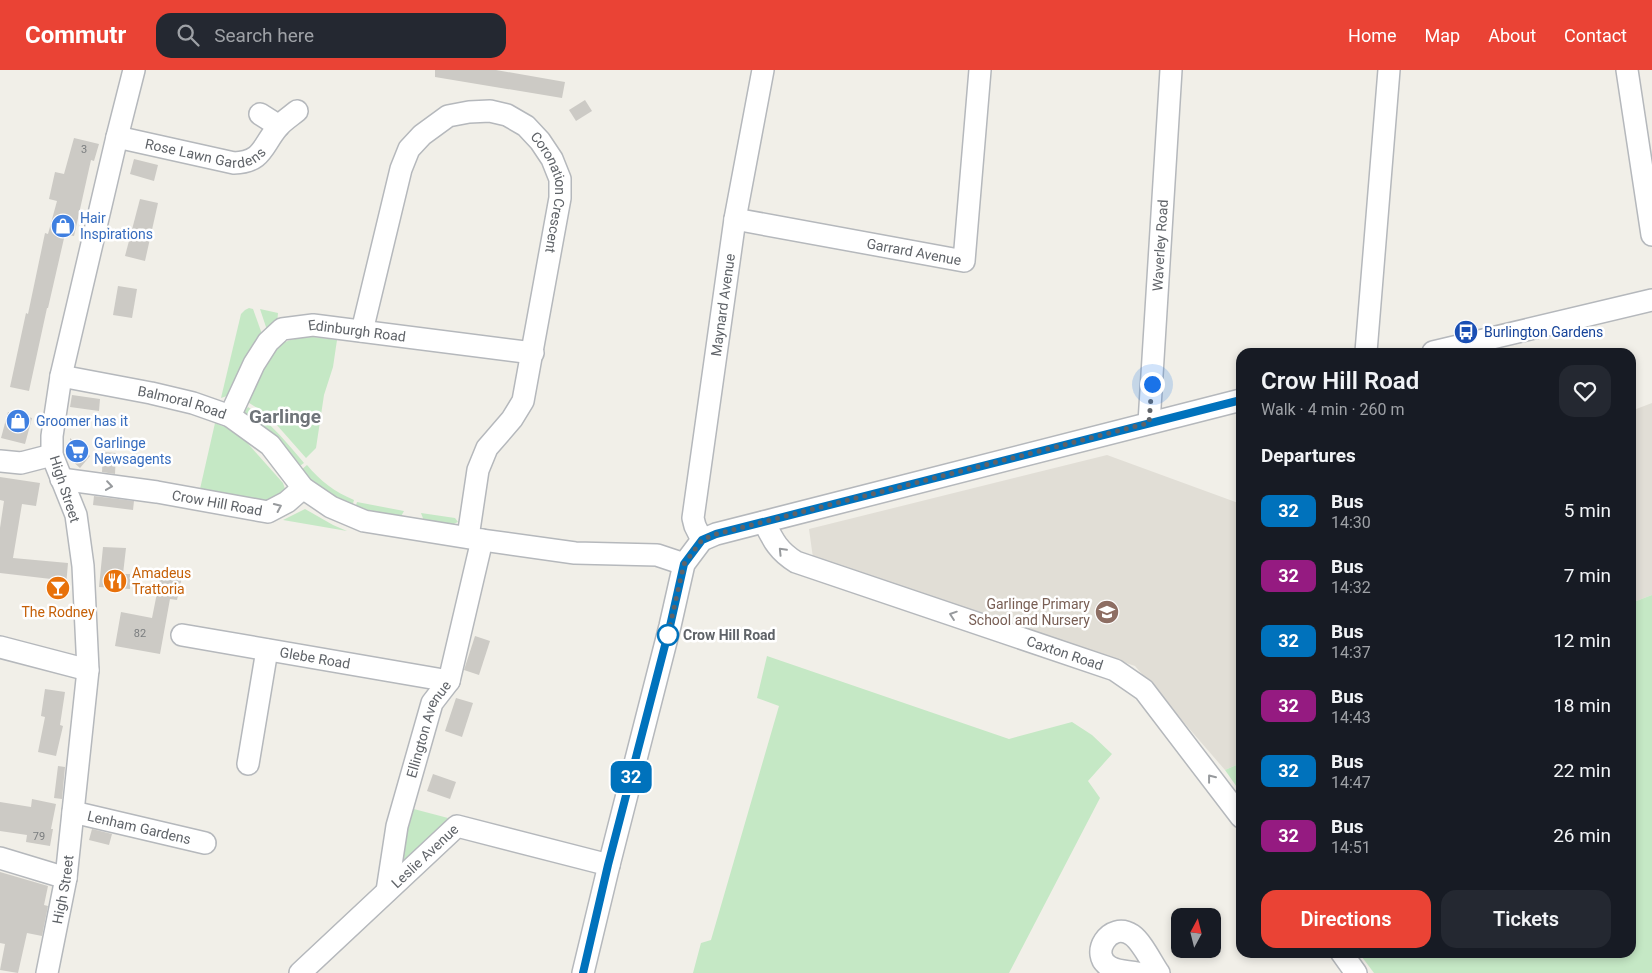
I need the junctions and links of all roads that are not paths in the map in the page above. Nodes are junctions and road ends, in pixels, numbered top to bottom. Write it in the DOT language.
graph roads {
  1 [pos="134,70"];
  2 [pos="763,70"];
  3 [pos="980,70"];
  4 [pos="1171,70"];
  5 [pos="1389,70"];
  6 [pos="1627,70"];
  7 [pos="297,111"];
  8 [pos="260,114"];
  9 [pos="279,126"];
  10 [pos="117,137"];
  11 [pos="735,219"];
  12 [pos="1652,236"];
  13 [pos="1652,300"];
  14 [pos="362,331"];
  15 [pos="1366,348"];
  16 [pos="1450,348"];
  17 [pos="533,352"];
  18 [pos="61,376"];
  19 [pos="1236,401"];
  20 [pos="230,416"];
  21 [pos="1149,423"];
  22 [pos="52,455"];
  23 [pos="0,461"];
  24 [pos="61,479"];
  25 [pos="303,488"];
  26 [pos="764,522"];
  27 [pos="475,539"];
  28 [pos="702,540"];
  29 [pos="684,564"];
  30 [pos="182,635"];
  31 [pos="0,647"];
  32 [pos="267,650"];
  33 [pos="88,670"];
  34 [pos="449,681"];
  35 [pos="248,764"];
  36 [pos="1236,810"];
  37 [pos="73,812"];
  38 [pos="205,843"];
  39 [pos="0,858"];
  40 [pos="608,865"];
  41 [pos="66,878"];
  42 [pos="387,892"];
  43 [pos="1345,958"];
  44 [pos="46,973"];
  45 [pos="300,973"];
  46 [pos="583,973"];
  47 [pos="1137,973"];
  48 [pos="1159,973"];
  49 [pos="1356,973"];
  1 -- 10 [label="street, High Street"];
  2 -- 11 [label="street, Maynard Avenue"];
  3 -- 11 [label="street, Garrard Avenue"];
  4 -- 21 [label="street, Waverley Road"];
  5 -- 15 [label="street"];
  6 -- 12 [label="street"];
  7 -- 9 [label="street, Rose Lawn Gardens"];
  8 -- 9 [label="street, Rose Lawn Gardens"];
  9 -- 10 [label="street, Rose Lawn Gardens"];
  10 -- 18 [label="street, High Street"];
  11 -- 28 [label="street, Maynard Avenue"];
  13 -- 16 [label="street"];
  14 -- 17 [label="street, Edinburgh Road"];
  14 -- 17 [label="street, Coronation Crescent"];
  14 -- 20 [label="street, Edinburgh Road"];
  17 -- 27 [label="street, Coronation Crescent"];
  18 -- 20 [label="street, Balmoral Road"];
  18 -- 22 [label="street, High Street"];
  19 -- 21 [label="street"];
  20 -- 25 [label="street, Balmoral Road"];
  21 -- 26 [label="street"];
  22 -- 23 [label="street"];
  22 -- 24 [label="street, High Street"];
  24 -- 25 [label="street, Crow Hill Road, one-way"];
  24 -- 33 [label="street, High Street"];
  25 -- 27 [label="street"];
  26 -- 28 [label="street"];
  36 -- 26 [label="street, Caxton Road, one-way"];
  27 -- 29 [label="street"];
  27 -- 34 [label="street, Ellington Avenue"];
  28 -- 29 [label="street"];
  29 -- 40 [label="street"];
  30 -- 32 [label="street, Glebe Road"];
  31 -- 33 [label="street"];
  32 -- 34 [label="street, Glebe Road"];
  32 -- 35 [label="street"];
  33 -- 37 [label="street, High Street"];
  34 -- 42 [label="street, Ellington Avenue"];
  37 -- 38 [label="street, Lenham Gardens"];
  37 -- 41 [label="street, High Street"];
  39 -- 41 [label="street"];
  40 -- 42 [label="street, Leslie Avenue"];
  40 -- 46 [label="street"];
  41 -- 44 [label="street, High Street"];
  42 -- 45 [label="street, Leslie Avenue"];
  43 -- 49 [label="street"];
  47 -- 48 [label="street"];
}
